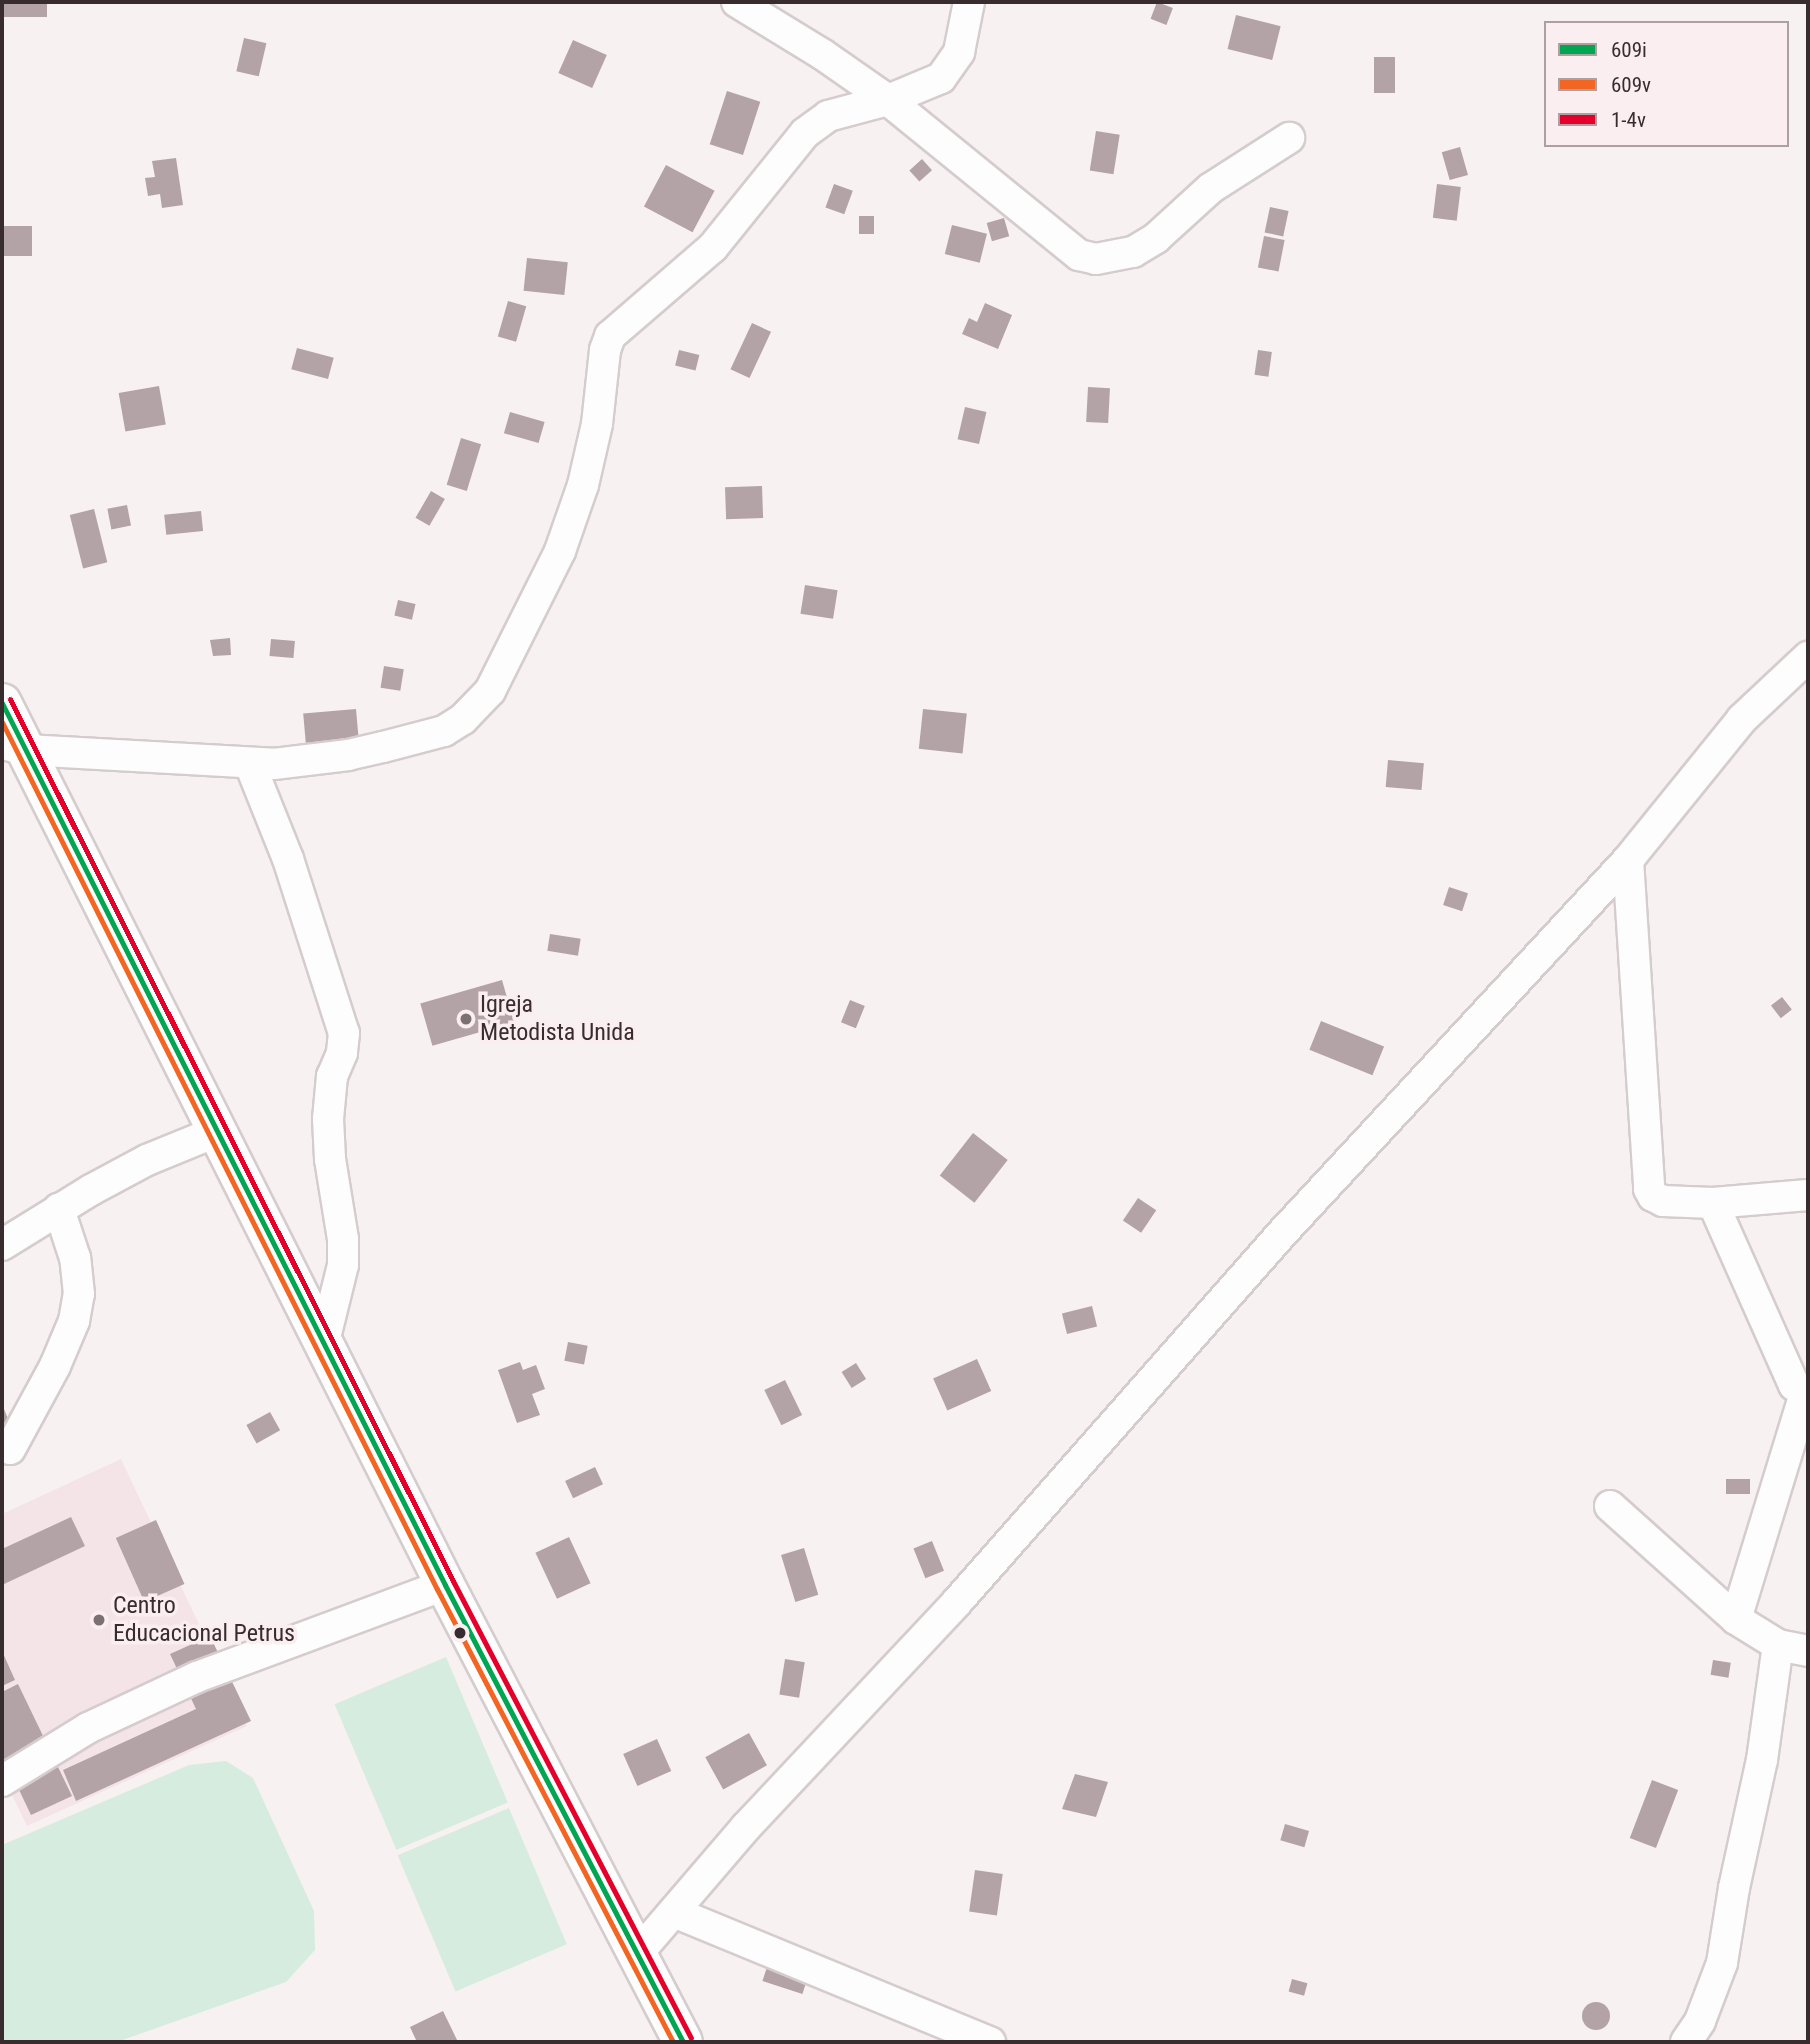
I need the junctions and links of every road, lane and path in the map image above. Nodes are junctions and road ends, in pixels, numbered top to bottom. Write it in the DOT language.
graph roads {
  1 [pos="737,2"];
  2 [pos="969,2"];
  3 [pos="887,100"];
  4 [pos="1289,138"];
  5 [pos="1808,657"];
  6 [pos="2,703"];
  7 [pos="14,747"];
  8 [pos="250,764"];
  9 [pos="1628,860"];
  10 [pos="218,1131"];
  11 [pos="1808,1195"];
  12 [pos="1713,1203"];
  13 [pos="59,1209"];
  14 [pos="2,1245"];
  15 [pos="324,1342"];
  16 [pos="1807,1394"];
  17 [pos="10,1449"];
  18 [pos="1610,1506"];
  19 [pos="445,1585"];
  20 [pos="1737,1619"];
  21 [pos="1778,1645"];
  22 [pos="1808,1651"];
  23 [pos="2,1781"];
  24 [pos="674,1912"];
  25 [pos="638,1953"];
  26 [pos="683,2042"];
  27 [pos="990,2042"];
  28 [pos="1686,2042"];
  1 -- 3 [label="street"];
  2 -- 3 [label="street"];
  3 -- 4 [label="street"];
  3 -- 8 [label="street"];
  5 -- 9 [label="street"];
  6 -- 7 [label="street"];
  7 -- 8 [label="street"];
  7 -- 10 [label="street"];
  8 -- 15 [label="street"];
  9 -- 12 [label="street"];
  9 -- 24 [label="street"];
  10 -- 13 [label="street"];
  10 -- 15 [label="street"];
  11 -- 12 [label="street"];
  12 -- 16 [label="street"];
  13 -- 14 [label="street"];
  13 -- 17 [label="street"];
  15 -- 19 [label="street"];
  16 -- 20 [label="street"];
  18 -- 20 [label="street"];
  19 -- 23 [label="street"];
  19 -- 25 [label="street"];
  20 -- 21 [label="street"];
  21 -- 22 [label="street"];
  21 -- 28 [label="street"];
  24 -- 25 [label="street"];
  24 -- 27 [label="street"];
  25 -- 26 [label="street"];
}
